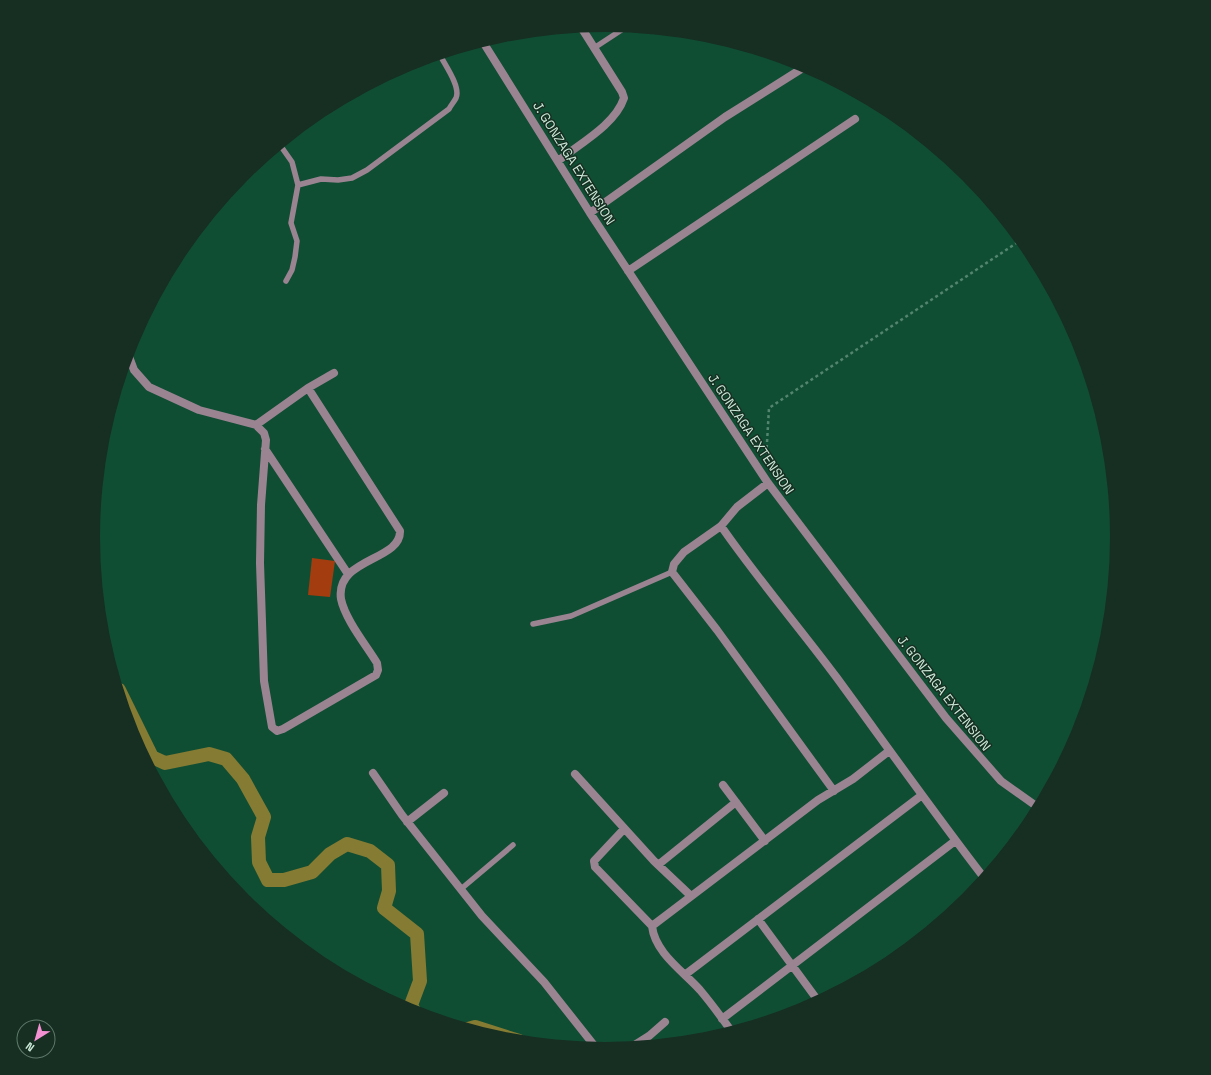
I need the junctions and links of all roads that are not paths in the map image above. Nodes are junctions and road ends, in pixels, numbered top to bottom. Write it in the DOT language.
graph roads {
  1 [pos="618,32"];
  2 [pos="584,33"];
  3 [pos="486,47"];
  4 [pos="594,48"];
  5 [pos="442,59"];
  6 [pos="799,70"];
  7 [pos="855,119"];
  8 [pos="282,149"];
  9 [pos="558,161"];
  10 [pos="298,186"];
  11 [pos="590,213"];
  12 [pos="628,270"];
  13 [pos="286,281"];
  14 [pos="131,363"];
  15 [pos="334,373"];
  16 [pos="308,388"];
  17 [pos="256,425"];
  18 [pos="265,448"];
  19 [pos="767,480"];
  20 [pos="721,526"];
  21 [pos="672,572"];
  22 [pos="348,574"];
  23 [pos="533,624"];
  24 [pos="889,751"];
  25 [pos="373,773"];
  26 [pos="575,774"];
  27 [pos="723,785"];
  28 [pos="834,791"];
  29 [pos="444,793"];
  30 [pos="922,795"];
  31 [pos="736,802"];
  32 [pos="1034,805"];
  33 [pos="407,822"];
  34 [pos="624,829"];
  35 [pos="765,841"];
  36 [pos="955,841"];
  37 [pos="513,845"];
  38 [pos="658,865"];
  39 [pos="982,875"];
  40 [pos="461,889"];
  41 [pos="690,896"];
  42 [pos="758,919"];
  43 [pos="652,926"];
  44 [pos="793,965"];
  45 [pos="686,974"];
  46 [pos="816,997"];
  47 [pos="722,1019"];
  48 [pos="665,1022"];
  49 [pos="729,1028"];
  50 [pos="640,1042"];
  51 [pos="592,1043"];
  1 -- 4 [label="lane"];
  2 -- 4 [label="street"];
  3 -- 9 [label="street, J. GONZAGA EXTENSION"];
  4 -- 9 [label="street"];
  5 -- 10 [label="lane"];
  6 -- 11 [label="street"];
  7 -- 12 [label="street"];
  8 -- 10 [label="lane"];
  9 -- 11 [label="street, J. GONZAGA EXTENSION"];
  10 -- 13 [label="lane"];
  11 -- 12 [label="street, J. GONZAGA EXTENSION"];
  12 -- 19 [label="street, J. GONZAGA EXTENSION"];
  14 -- 17 [label="street"];
  15 -- 16 [label="street"];
  16 -- 17 [label="street"];
  16 -- 22 [label="street"];
  17 -- 18 [label="street"];
  18 -- 22 [label="street"];
  18 -- 22 [label="street"];
  19 -- 20 [label="street"];
  19 -- 32 [label="street, J. GONZAGA EXTENSION"];
  20 -- 21 [label="street"];
  20 -- 24 [label="street"];
  21 -- 23 [label="lane"];
  21 -- 28 [label="street"];
  24 -- 28 [label="street"];
  24 -- 30 [label="street"];
  25 -- 33 [label="street"];
  26 -- 34 [label="street"];
  27 -- 31 [label="street"];
  28 -- 35 [label="street"];
  29 -- 33 [label="street"];
  30 -- 36 [label="street"];
  30 -- 42 [label="street"];
  31 -- 35 [label="street"];
  31 -- 38 [label="street"];
  33 -- 40 [label="street"];
  34 -- 38 [label="street"];
  34 -- 43 [label="street"];
  35 -- 41 [label="street"];
  36 -- 39 [label="street"];
  36 -- 44 [label="street"];
  37 -- 40 [label="lane"];
  38 -- 41 [label="street"];
  40 -- 51 [label="street"];
  41 -- 43 [label="street"];
  42 -- 44 [label="street"];
  42 -- 45 [label="street"];
  43 -- 45 [label="street"];
  44 -- 46 [label="street"];
  44 -- 47 [label="street"];
  45 -- 47 [label="street"];
  47 -- 49 [label="street"];
  48 -- 50 [label="street"];
}
